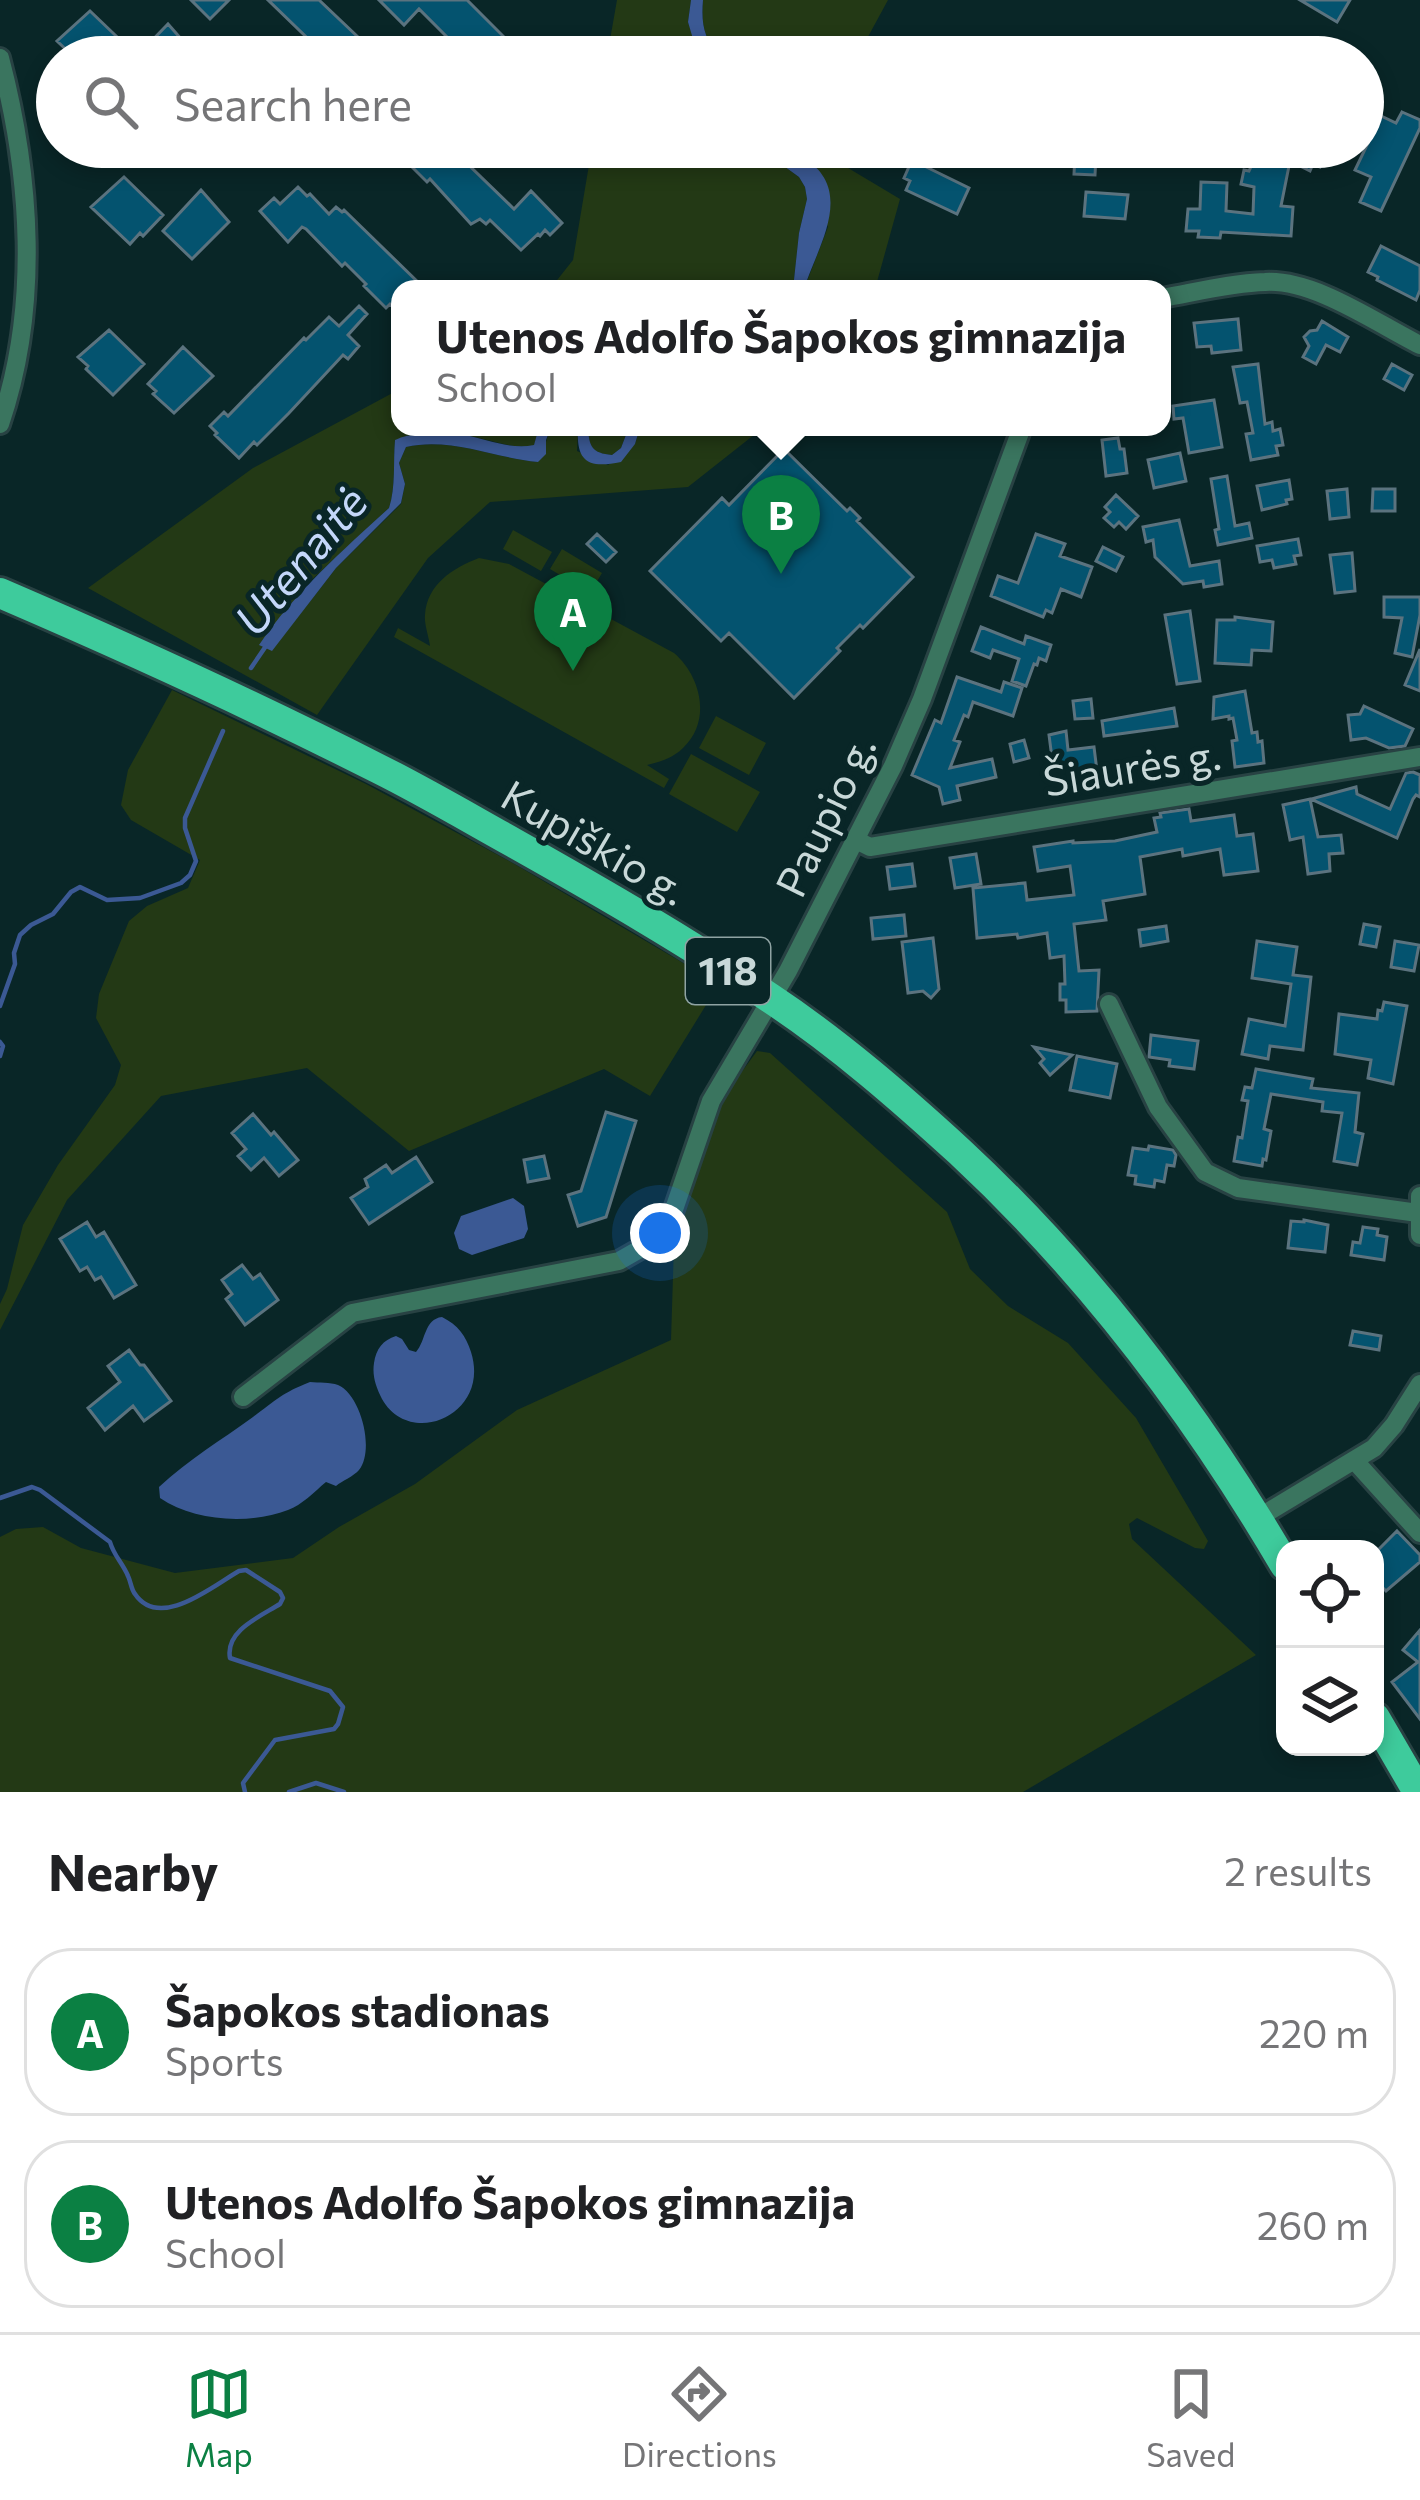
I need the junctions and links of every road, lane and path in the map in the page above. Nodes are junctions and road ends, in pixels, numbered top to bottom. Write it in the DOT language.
graph roads {
  1 [pos="0,58"];
  2 [pos="5,95"];
  3 [pos="1171,297"];
  4 [pos="1420,345"];
  5 [pos="0,424"];
  6 [pos="1019,436"];
  7 [pos="0,593"];
  8 [pos="1420,757"];
  9 [pos="856,840"];
  10 [pos="772,999"];
  11 [pos="1108,1004"];
  12 [pos="1419,1204"];
  13 [pos="1420,1235"];
  14 [pos="1420,1384"];
  15 [pos="243,1397"];
  16 [pos="1354,1460"];
  17 [pos="1258,1518"];
  18 [pos="1417,1530"];
  19 [pos="1276,1549"];
  20 [pos="1384,1733"];
  21 [pos="1418,1792"];
  1 -- 2 [label="street"];
  2 -- 5 [label="street"];
  3 -- 4 [label="street"];
  6 -- 9 [label="street, Paupio g."];
  7 -- 10 [label="main road, Kupiškio g. / 118"];
  8 -- 9 [label="street, Šiaurės g."];
  9 -- 10 [label="street, Paupio g."];
  10 -- 15 [label="street, Paupio g."];
  10 -- 17 [label="main road, Kupiškio g. / 118"];
  11 -- 12 [label="street"];
  12 -- 13 [label="street"];
  14 -- 16 [label="street"];
  16 -- 17 [label="street"];
  16 -- 18 [label="street"];
  17 -- 19 [label="main road, Kupiškio g. / 118"];
  20 -- 21 [label="main road"];
}
